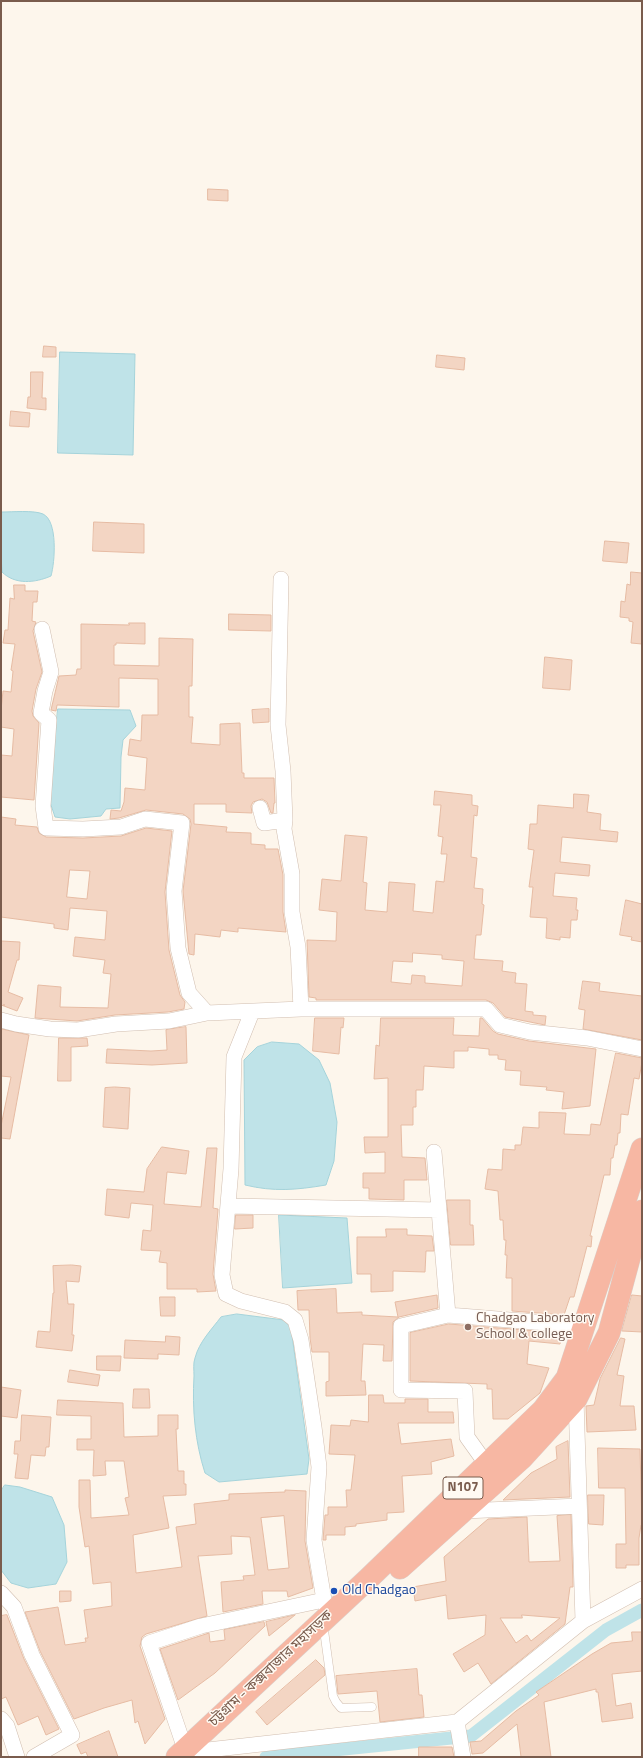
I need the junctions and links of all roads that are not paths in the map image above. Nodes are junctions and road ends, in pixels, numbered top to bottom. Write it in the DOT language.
graph roads {
  1 [pos="281,579"];
  2 [pos="42,629"];
  3 [pos="260,808"];
  4 [pos="285,820"];
  5 [pos="301,1009"];
  6 [pos="252,1012"];
  7 [pos="207,1013"];
  8 [pos="1,1020"];
  9 [pos="642,1049"];
  10 [pos="642,1149"];
  11 [pos="434,1152"];
  12 [pos="229,1206"];
  13 [pos="438,1210"];
  14 [pos="642,1211"];
  15 [pos="448,1315"];
  16 [pos="584,1326"];
  17 [pos="576,1399"];
  18 [pos="487,1465"];
  19 [pos="579,1506"];
  20 [pos="464,1510"];
  21 [pos="642,1589"];
  22 [pos="1,1593"];
  23 [pos="325,1618"];
  24 [pos="583,1621"];
  25 [pos="372,1708"];
  26 [pos="1,1719"];
  27 [pos="457,1722"];
  28 [pos="463,1752"];
  29 [pos="188,1754"];
  30 [pos="18,1757"];
  31 [pos="34,1757"];
  1 -- 4 [label="street"];
  2 -- 7 [label="street"];
  3 -- 4 [label="street"];
  4 -- 5 [label="street"];
  5 -- 6 [label="street"];
  5 -- 9 [label="street"];
  6 -- 7 [label="street"];
  6 -- 12 [label="street"];
  7 -- 8 [label="street"];
  10 -- 16 [label="highway, চট্টগ্রাম - কক্সবাজার মহাসড়ক / N107"];
  11 -- 13 [label="street"];
  12 -- 13 [label="street"];
  12 -- 23 [label="street"];
  13 -- 15 [label="street"];
  14 -- 17 [label="highway, N107"];
  15 -- 16 [label="street"];
  15 -- 18 [label="street"];
  16 -- 18 [label="highway, চট্টগ্রাম - কক্সবাজার মহাসড়ক / N107"];
  17 -- 19 [label="street"];
  17 -- 20 [label="highway, N107"];
  18 -- 23 [label="highway, চট্টগ্রাম - কক্সবাজার মহাসড়ক / N107"];
  19 -- 20 [label="street"];
  19 -- 24 [label="street"];
  20 -- 23 [label="highway, N107"];
  21 -- 24 [label="street"];
  22 -- 31 [label="street"];
  23 -- 25 [label="lane"];
  23 -- 29 [label="highway, N107"];
  23 -- 29 [label="street"];
  24 -- 27 [label="street"];
  26 -- 30 [label="street"];
  27 -- 28 [label="street"];
  27 -- 29 [label="street"];
}
